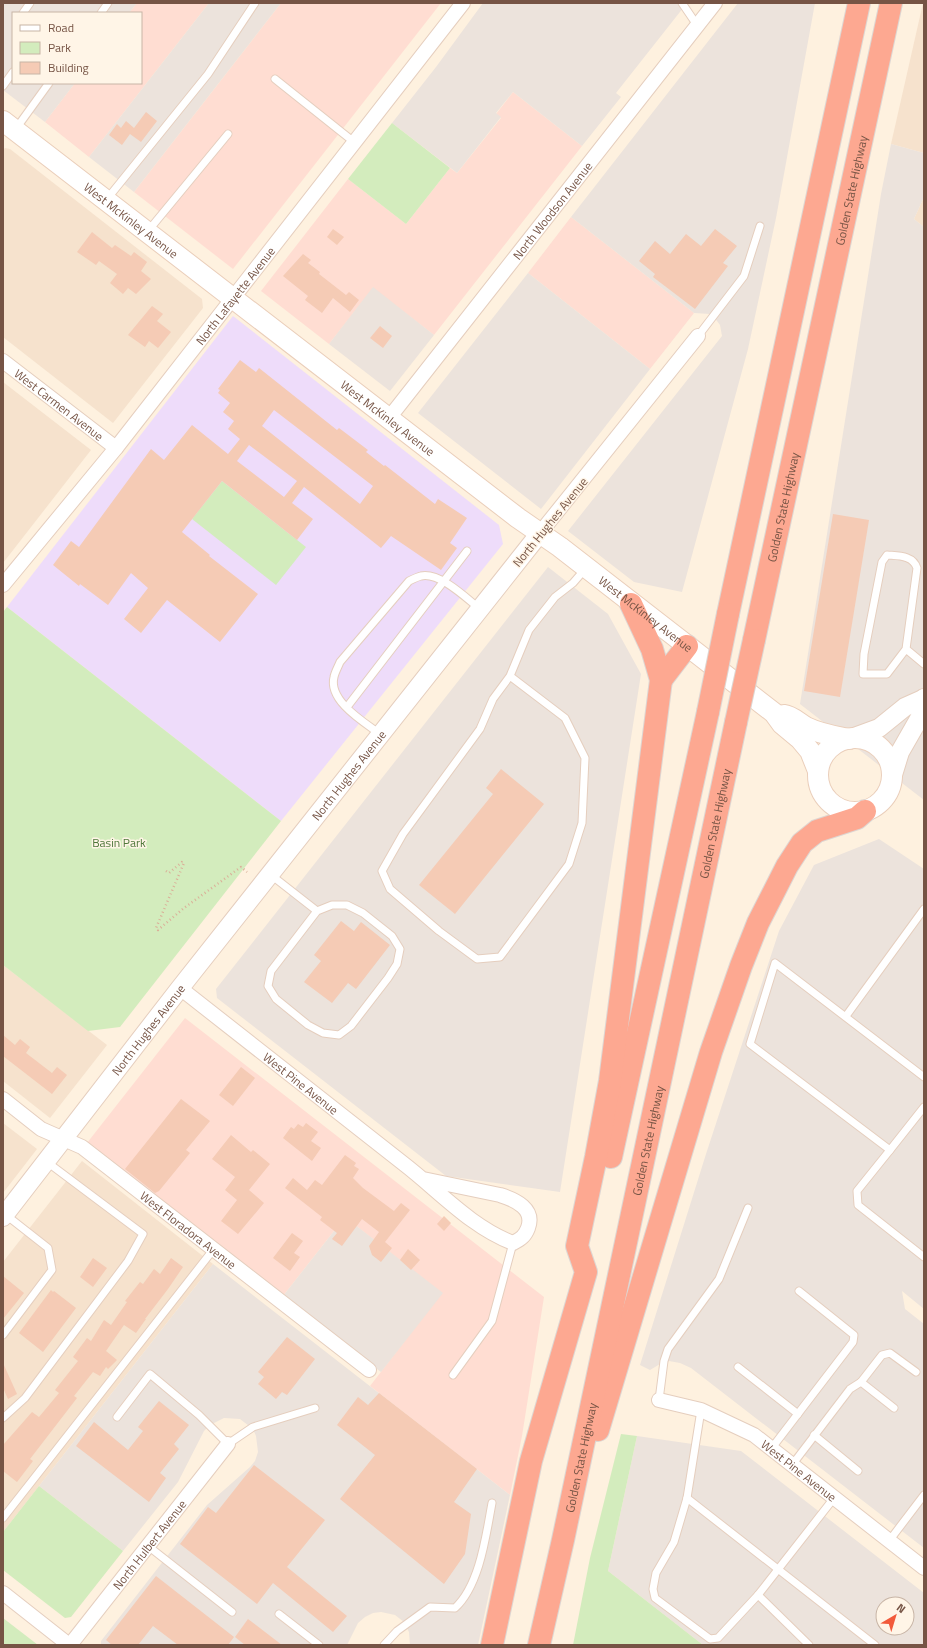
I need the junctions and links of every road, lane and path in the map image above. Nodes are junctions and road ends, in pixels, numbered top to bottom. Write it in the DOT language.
graph roads {
  1 [pos="30,3"];
  2 [pos="108,3"];
  3 [pos="255,3"];
  4 [pos="463,3"];
  5 [pos="682,3"];
  6 [pos="715,3"];
  7 [pos="849,3"];
  8 [pos="859,3"];
  9 [pos="891,3"];
  10 [pos="24,12"];
  11 [pos="102,12"];
  12 [pos="698,25"];
  13 [pos="12,73"];
  14 [pos="275,79"];
  15 [pos="48,84"];
  16 [pos="3,86"];
  17 [pos="833,122"];
  18 [pos="9,125"];
  19 [pos="228,134"];
  20 [pos="354,142"];
  21 [pos="106,200"];
  22 [pos="760,226"];
  23 [pos="147,232"];
  24 [pos="232,299"];
  25 [pos="698,336"];
  26 [pos="3,361"];
  27 [pos="388,418"];
  28 [pos="116,448"];
  29 [pos="540,533"];
  30 [pos="467,551"];
  31 [pos="586,568"];
  32 [pos="445,582"];
  33 [pos="3,585"];
  34 [pos="631,604"];
  35 [pos="480,610"];
  36 [pos="687,646"];
  37 [pos="906,649"];
  38 [pos="924,664"];
  39 [pos="510,676"];
  40 [pos="661,680"];
  41 [pos="924,698"];
  42 [pos="346,708"];
  43 [pos="774,713"];
  44 [pos="381,735"];
  45 [pos="849,739"];
  46 [pos="818,771"];
  47 [pos="892,778"];
  48 [pos="865,811"];
  49 [pos="166,871"];
  50 [pos="247,872"];
  51 [pos="270,875"];
  52 [pos="924,910"];
  53 [pos="317,911"];
  54 [pos="180,988"];
  55 [pos="846,1016"];
  56 [pos="924,1077"];
  57 [pos="3,1099"];
  58 [pos="924,1107"];
  59 [pos="64,1139"];
  60 [pos="890,1150"];
  61 [pos="47,1162"];
  62 [pos="423,1179"];
  63 [pos="748,1208"];
  64 [pos="4,1216"];
  65 [pos="513,1243"];
  66 [pos="213,1250"];
  67 [pos="924,1257"];
  68 [pos="586,1272"];
  69 [pos="799,1291"];
  70 [pos="3,1335"];
  71 [pos="738,1367"];
  72 [pos="369,1370"];
  73 [pos="916,1372"];
  74 [pos="453,1375"];
  75 [pos="861,1382"];
  76 [pos="659,1400"];
  77 [pos="315,1408"];
  78 [pos="894,1408"];
  79 [pos="701,1410"];
  80 [pos="798,1414"];
  81 [pos="118,1417"];
  82 [pos="3,1418"];
  83 [pos="814,1436"];
  84 [pos="228,1444"];
  85 [pos="771,1449"];
  86 [pos="792,1465"];
  87 [pos="858,1471"];
  88 [pos="924,1495"];
  89 [pos="687,1498"];
  90 [pos="834,1498"];
  91 [pos="492,1503"];
  92 [pos="3,1518"];
  93 [pos="563,1540"];
  94 [pos="889,1541"];
  95 [pos="148,1546"];
  96 [pos="922,1563"];
  97 [pos="778,1570"];
  98 [pos="3,1594"];
  99 [pos="758,1595"];
  100 [pos="232,1612"];
  101 [pos="279,1614"];
  102 [pos="70,1645"];
  103 [pos="319,1645"];
  104 [pos="384,1645"];
  105 [pos="492,1645"];
  106 [pos="507,1645"];
  107 [pos="539,1645"];
  108 [pos="809,1645"];
  109 [pos="875,1645"];
  1 -- 10 [label="lane"];
  2 -- 11 [label="lane"];
  3 -- 21 [label="lane"];
  4 -- 20 [label="street, North Lafayette Avenue"];
  5 -- 12 [label="lane"];
  6 -- 12 [label="street, North Woodson Avenue"];
  7 -- 17 [label="highway"];
  8 -- 17 [label="highway"];
  9 -- 93 [label="highway, Golden State Highway, bridge"];
  12 -- 27 [label="street, North Woodson Avenue"];
  13 -- 16 [label="lane"];
  14 -- 20 [label="lane"];
  15 -- 18 [label="lane"];
  17 -- 68 [label="highway, bridge"];
  18 -- 21 [label="main road, West McKinley Avenue"];
  19 -- 23 [label="lane"];
  20 -- 24 [label="street, North Lafayette Avenue"];
  21 -- 23 [label="main road, West McKinley Avenue"];
  22 -- 25 [label="lane"];
  23 -- 24 [label="main road, West McKinley Avenue"];
  24 -- 27 [label="main road, West McKinley Avenue"];
  24 -- 28 [label="street, North Lafayette Avenue"];
  25 -- 29 [label="street, North Hughes Avenue"];
  26 -- 28 [label="street, West Carmen Avenue"];
  27 -- 29 [label="main road, West McKinley Avenue"];
  28 -- 33 [label="street, North Lafayette Avenue"];
  29 -- 31 [label="main road, West McKinley Avenue"];
  29 -- 35 [label="street, North Hughes Avenue"];
  30 -- 32 [label="lane"];
  31 -- 34 [label="main road, West McKinley Avenue"];
  31 -- 39 [label="lane"];
  32 -- 35 [label="lane"];
  32 -- 42 [label="lane"];
  32 -- 42 [label="lane"];
  34 -- 36 [label="main road, West McKinley Avenue"];
  34 -- 40 [label="highway"];
  35 -- 44 [label="street, North Hughes Avenue"];
  36 -- 40 [label="highway"];
  36 -- 43 [label="main road, West McKinley Avenue"];
  37 -- 37 [label="lane"];
  37 -- 38 [label="lane"];
  39 -- 39 [label="lane"];
  40 -- 68 [label="highway"];
  41 -- 45 [label="street"];
  41 -- 47 [label="street"];
  42 -- 44 [label="lane"];
  43 -- 45 [label="main road, West McKinley Avenue"];
  43 -- 46 [label="main road, West McKinley Avenue"];
  44 -- 51 [label="street, North Hughes Avenue"];
  45 -- 46 [label="main road"];
  45 -- 47 [label="main road, West McKinley Avenue"];
  46 -- 48 [label="main road, West McKinley Avenue"];
  47 -- 48 [label="main road"];
  48 -- 93 [label="highway"];
  49 -- 50 [label="path"];
  51 -- 53 [label="lane"];
  51 -- 54 [label="street, North Hughes Avenue"];
  52 -- 55 [label="lane"];
  53 -- 53 [label="lane"];
  54 -- 59 [label="street, North Hughes Avenue"];
  54 -- 62 [label="street, West Pine Avenue"];
  55 -- 56 [label="lane"];
  55 -- 60 [label="lane"];
  57 -- 59 [label="street, West Floradora Avenue"];
  58 -- 60 [label="lane"];
  59 -- 61 [label="street, North Hughes Avenue"];
  59 -- 66 [label="street, West Floradora Avenue"];
  60 -- 67 [label="lane"];
  61 -- 64 [label="street, North Hughes Avenue"];
  61 -- 82 [label="lane"];
  62 -- 65 [label="street, West Pine Avenue"];
  62 -- 65 [label="street, West Pine Avenue"];
  63 -- 76 [label="lane"];
  64 -- 70 [label="lane"];
  65 -- 74 [label="lane"];
  66 -- 72 [label="street, West Floradora Avenue"];
  66 -- 92 [label="lane"];
  68 -- 105 [label="highway"];
  68 -- 106 [label="highway"];
  69 -- 80 [label="lane"];
  71 -- 80 [label="lane"];
  73 -- 75 [label="lane"];
  75 -- 78 [label="lane"];
  75 -- 83 [label="lane"];
  76 -- 79 [label="street, West Pine Avenue"];
  77 -- 84 [label="lane"];
  79 -- 85 [label="street, West Pine Avenue"];
  79 -- 89 [label="lane"];
  80 -- 85 [label="lane"];
  81 -- 84 [label="lane"];
  83 -- 86 [label="lane"];
  83 -- 87 [label="lane"];
  84 -- 95 [label="street, North Hulbert Avenue"];
  85 -- 86 [label="street, West Pine Avenue"];
  86 -- 90 [label="street, West Pine Avenue"];
  88 -- 94 [label="lane"];
  89 -- 97 [label="lane"];
  89 -- 99 [label="lane"];
  90 -- 94 [label="street, West Pine Avenue"];
  90 -- 97 [label="lane"];
  91 -- 104 [label="lane"];
  93 -- 107 [label="highway, Golden State Highway"];
  94 -- 96 [label="street, West Pine Avenue"];
  95 -- 100 [label="lane"];
  95 -- 102 [label="street, North Hulbert Avenue"];
  97 -- 99 [label="lane"];
  97 -- 109 [label="lane"];
  98 -- 102 [label="street"];
  99 -- 108 [label="lane"];
  101 -- 103 [label="lane"];
}
